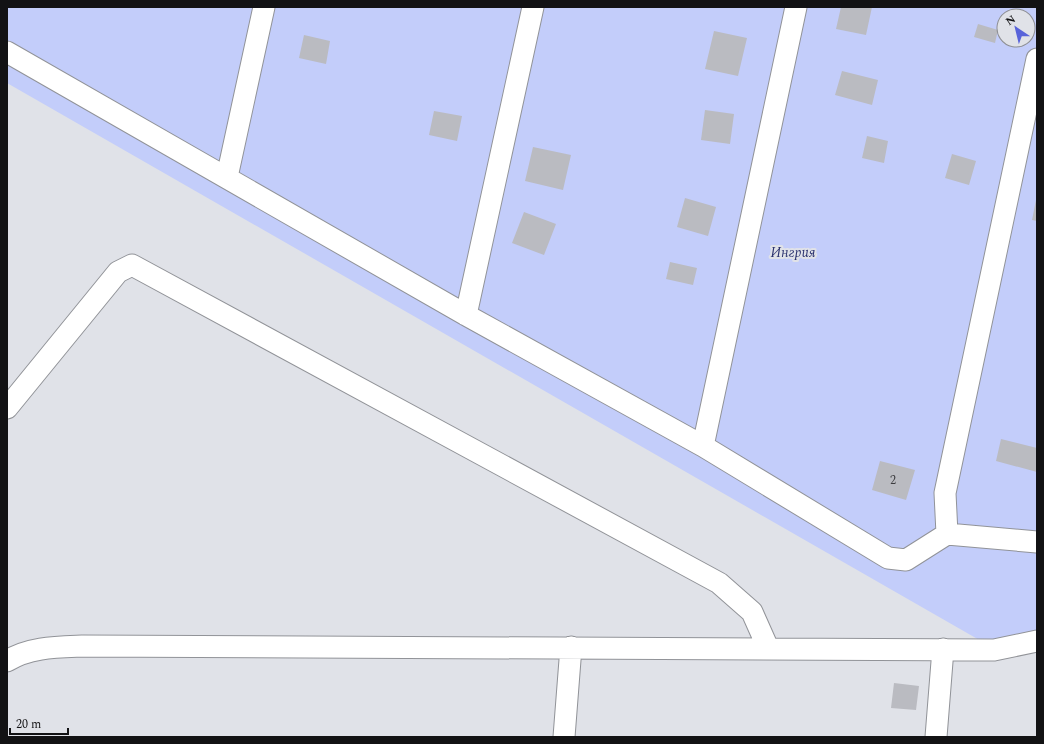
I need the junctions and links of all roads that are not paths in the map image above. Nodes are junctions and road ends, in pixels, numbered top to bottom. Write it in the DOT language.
graph roads {
  1 [pos="264,7"];
  2 [pos="533,7"];
  3 [pos="796,7"];
  4 [pos="7,52"];
  5 [pos="1037,59"];
  6 [pos="227,178"];
  7 [pos="466,315"];
  8 [pos="7,408"];
  9 [pos="703,446"];
  10 [pos="946,534"];
  11 [pos="1037,542"];
  12 [pos="1037,641"];
  13 [pos="571,647"];
  14 [pos="768,648"];
  15 [pos="943,649"];
  16 [pos="7,661"];
  17 [pos="564,737"];
  18 [pos="936,737"];
  1 -- 6 [label="street"];
  2 -- 7 [label="street"];
  3 -- 9 [label="street"];
  4 -- 6 [label="street"];
  5 -- 10 [label="street"];
  6 -- 7 [label="street"];
  7 -- 9 [label="street"];
  8 -- 14 [label="street"];
  9 -- 10 [label="street"];
  10 -- 11 [label="street"];
  12 -- 15 [label="street"];
  13 -- 14 [label="street"];
  13 -- 16 [label="street"];
  13 -- 17 [label="street"];
  14 -- 15 [label="street"];
  15 -- 18 [label="street"];
}
